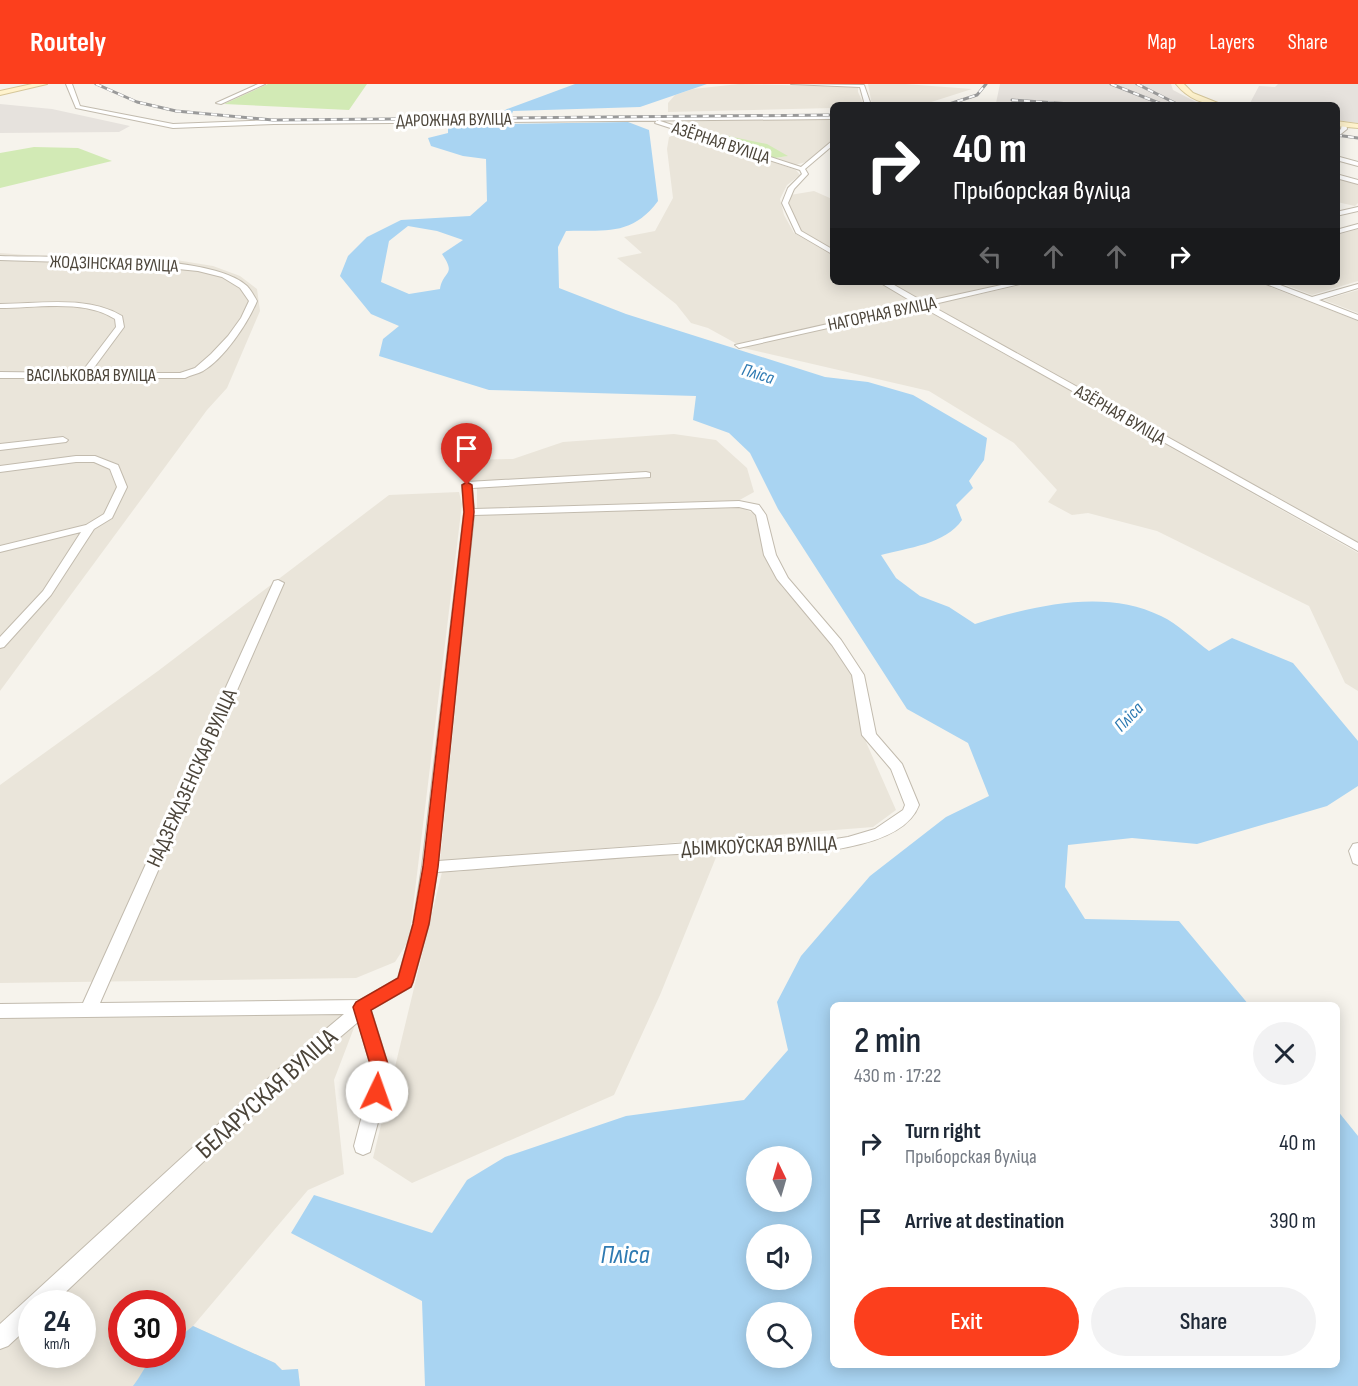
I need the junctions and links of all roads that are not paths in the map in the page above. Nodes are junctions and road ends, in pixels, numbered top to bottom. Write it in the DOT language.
graph roads {
  1 [pos="43,84"];
  2 [pos="69,84"];
  3 [pos="262,84"];
  4 [pos="794,84"];
  5 [pos="1180,84"];
  6 [pos="0,93"];
  7 [pos="866,102"];
  8 [pos="1210,102"];
  9 [pos="219,103"];
  10 [pos="830,110"];
  11 [pos="703,111"];
  12 [pos="830,117"];
  13 [pos="640,119"];
  14 [pos="1340,123"];
  15 [pos="1358,126"];
  16 [pos="830,145"];
  17 [pos="1340,159"];
  18 [pos="1358,164"];
  19 [pos="802,169"];
  20 [pos="1340,177"];
  21 [pos="1358,183"];
  22 [pos="1340,205"];
  23 [pos="1356,210"];
  24 [pos="1340,213"];
  25 [pos="1358,226"];
  26 [pos="1340,231"];
  27 [pos="830,251"];
  28 [pos="0,258"];
  29 [pos="889,285"];
  30 [pos="1012,285"];
  31 [pos="1273,285"];
  32 [pos="1358,286"];
  33 [pos="1312,300"];
  34 [pos="923,305"];
  35 [pos="0,306"];
  36 [pos="1358,318"];
  37 [pos="739,345"];
  38 [pos="0,375"];
  39 [pos="84,375"];
  40 [pos="182,375"];
  41 [pos="63,440"];
  42 [pos="0,447"];
  43 [pos="0,469"];
  44 [pos="646,475"];
  45 [pos="469,512"];
  46 [pos="90,527"];
  47 [pos="1358,548"];
  48 [pos="0,549"];
  49 [pos="278,583"];
  50 [pos="0,644"];
  51 [pos="1358,848"];
  52 [pos="1358,859"];
  53 [pos="430,867"];
  54 [pos="362,1007"];
  55 [pos="88,1010"];
  56 [pos="0,1011"];
  57 [pos="363,1146"];
  58 [pos="52,1290"];
  59 [pos="18,1322"];
  60 [pos="0,1338"];
  1 -- 6 [label="main road"];
  2 -- 13 [label="street, ДАРОЖНАЯ ВУЛІЦА"];
  3 -- 9 [label="street"];
  4 -- 7 [label="street"];
  5 -- 8 [label="main road"];
  10 -- 11 [label="street"];
  12 -- 13 [label="street, ДАРОЖНАЯ ВУЛІЦА"];
  13 -- 19 [label="street, АЗЁРНАЯ ВУЛІЦА"];
  14 -- 15 [label="main road"];
  16 -- 19 [label="street"];
  17 -- 18 [label="street"];
  19 -- 27 [label="street"];
  20 -- 21 [label="street"];
  22 -- 23 [label="street"];
  23 -- 24 [label="street"];
  25 -- 26 [label="street"];
  28 -- 40 [label="street, ЖОДЗІНСКАЯ ВУЛІЦА"];
  29 -- 34 [label="street, АЗЁРНАЯ ВУЛІЦА"];
  30 -- 34 [label="street, НАГОРНАЯ ВУЛІЦА"];
  31 -- 33 [label="street"];
  32 -- 33 [label="street"];
  33 -- 36 [label="street"];
  34 -- 37 [label="street, НАГОРНАЯ ВУЛІЦА"];
  34 -- 47 [label="street, АЗЁРНАЯ ВУЛІЦА"];
  35 -- 39 [label="street"];
  38 -- 39 [label="street, ВАСІЛЬКОВАЯ ВУЛІЦА"];
  39 -- 40 [label="street, ВАСІЛЬКОВАЯ ВУЛІЦА"];
  41 -- 42 [label="street"];
  43 -- 46 [label="street"];
  44 -- 45 [label="street"];
  45 -- 53 [label="street"];
  45 -- 53 [label="street, ДЫМКОЎСКАЯ ВУЛІЦА"];
  46 -- 48 [label="street"];
  46 -- 50 [label="street"];
  49 -- 55 [label="street, НАДЗЕЖДЗЕНСКАЯ ВУЛІЦА"];
  51 -- 52 [label="street"];
  53 -- 54 [label="street"];
  54 -- 55 [label="street, БЕЛАРУСКАЯ ВУЛІЦА"];
  54 -- 57 [label="street"];
  54 -- 58 [label="street, БЕЛАРУСКАЯ ВУЛІЦА"];
  55 -- 56 [label="street, БЕЛАРУСКАЯ ВУЛІЦА"];
  59 -- 60 [label="street"];
}
